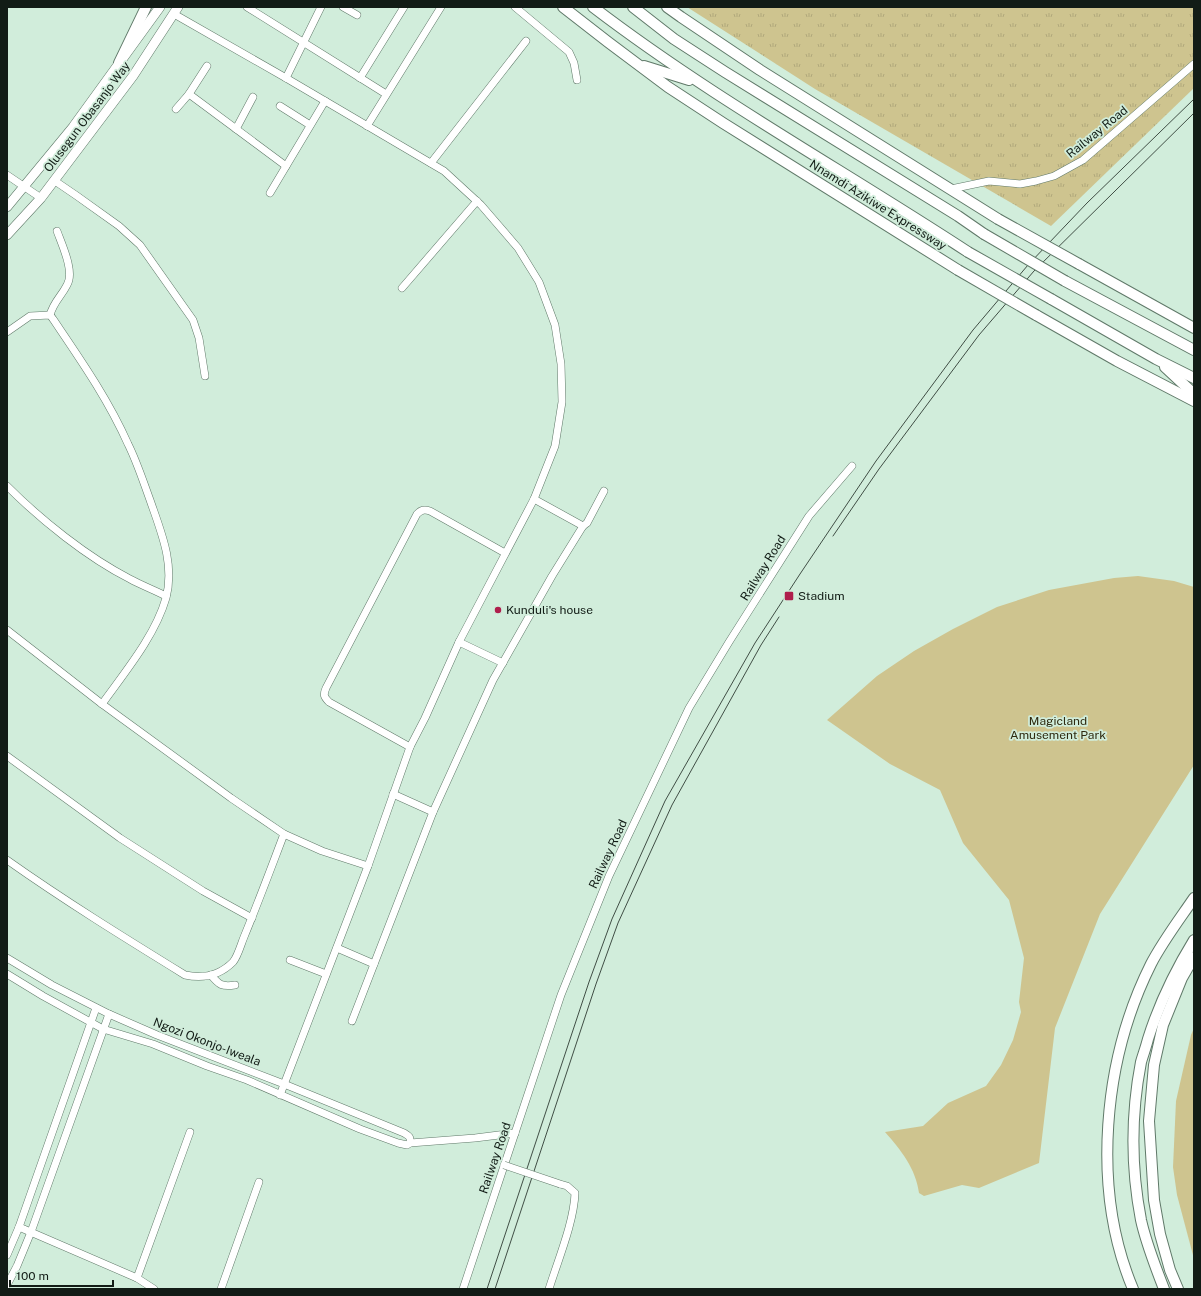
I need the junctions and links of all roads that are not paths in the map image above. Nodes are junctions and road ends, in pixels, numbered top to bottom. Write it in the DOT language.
graph roads {
  1 [pos="146,7"];
  2 [pos="160,7"];
  3 [pos="247,7"];
  4 [pos="321,7"];
  5 [pos="343,7"];
  6 [pos="404,7"];
  7 [pos="441,7"];
  8 [pos="515,7"];
  9 [pos="563,7"];
  10 [pos="593,7"];
  11 [pos="633,7"];
  12 [pos="645,7"];
  13 [pos="667,7"];
  14 [pos="176,11"];
  15 [pos="357,15"];
  16 [pos="674,39"];
  17 [pos="526,41"];
  18 [pos="303,43"];
  19 [pos="119,63"];
  20 [pos="636,63"];
  21 [pos="1194,64"];
  22 [pos="207,66"];
  23 [pos="286,78"];
  24 [pos="360,78"];
  25 [pos="576,80"];
  26 [pos="699,83"];
  27 [pos="189,94"];
  28 [pos="386,94"];
  29 [pos="254,97"];
  30 [pos="325,101"];
  31 [pos="280,106"];
  32 [pos="176,109"];
  33 [pos="310,125"];
  34 [pos="367,126"];
  35 [pos="236,129"];
  36 [pos="431,163"];
  37 [pos="286,166"];
  38 [pos="7,176"];
  39 [pos="55,181"];
  40 [pos="24,187"];
  41 [pos="951,189"];
  42 [pos="270,193"];
  43 [pos="41,198"];
  44 [pos="477,201"];
  45 [pos="7,207"];
  46 [pos="57,231"];
  47 [pos="7,236"];
  48 [pos="402,288"];
  49 [pos="50,315"];
  50 [pos="1194,328"];
  51 [pos="7,332"];
  52 [pos="1181,344"];
  53 [pos="1194,347"];
  54 [pos="1194,350"];
  55 [pos="1156,359"];
  56 [pos="205,376"];
  57 [pos="1194,378"];
  58 [pos="1194,394"];
  59 [pos="1194,400"];
  60 [pos="852,466"];
  61 [pos="7,486"];
  62 [pos="604,491"];
  63 [pos="534,499"];
  64 [pos="583,526"];
  65 [pos="506,553"];
  66 [pos="166,596"];
  67 [pos="7,630"];
  68 [pos="459,642"];
  69 [pos="503,664"];
  70 [pos="102,704"];
  71 [pos="410,747"];
  72 [pos="7,756"];
  73 [pos="393,794"];
  74 [pos="433,812"];
  75 [pos="284,834"];
  76 [pos="7,860"];
  77 [pos="368,866"];
  78 [pos="1194,898"];
  79 [pos="252,918"];
  80 [pos="1194,940"];
  81 [pos="336,948"];
  82 [pos="1194,957"];
  83 [pos="7,958"];
  84 [pos="290,960"];
  85 [pos="374,964"];
  86 [pos="7,974"];
  87 [pos="326,974"];
  88 [pos="211,975"];
  89 [pos="235,985"];
  90 [pos="96,1008"];
  91 [pos="109,1014"];
  92 [pos="352,1021"];
  93 [pos="91,1022"];
  94 [pos="104,1029"];
  95 [pos="1154,1065"];
  96 [pos="284,1084"];
  97 [pos="280,1095"];
  98 [pos="190,1132"];
  99 [pos="515,1133"];
  100 [pos="1133,1137"];
  101 [pos="410,1143"];
  102 [pos="504,1165"];
  103 [pos="259,1182"];
  104 [pos="19,1227"];
  105 [pos="31,1232"];
  106 [pos="1160,1234"];
  107 [pos="7,1255"];
  108 [pos="137,1278"];
  109 [pos="7,1285"];
  110 [pos="1163,1287"];
  111 [pos="154,1289"];
  112 [pos="221,1289"];
  113 [pos="463,1289"];
  114 [pos="549,1289"];
  115 [pos="1133,1289"];
  116 [pos="1178,1289"];
  1 -- 19 [label="highway"];
  2 -- 19 [label="main road, Olusegun Obasanjo Way"];
  3 -- 18 [label="street"];
  4 -- 18 [label="street"];
  5 -- 15 [label="street"];
  6 -- 24 [label="street"];
  7 -- 28 [label="street"];
  8 -- 25 [label="street"];
  9 -- 20 [label="highway, Nnamdi Azikiwe Expressway"];
  10 -- 26 [label="highway, Nnamdi Azikiwe Expressway"];
  11 -- 16 [label="highway"];
  12 -- 16 [label="highway"];
  13 -- 41 [label="highway"];
  14 -- 23 [label="street"];
  14 -- 39 [label="main road, Olusegun Obasanjo Way"];
  16 -- 52 [label="highway, bridge"];
  17 -- 36 [label="street"];
  18 -- 23 [label="street"];
  18 -- 24 [label="street"];
  19 -- 40 [label="main road, Olusegun Obasanjo Way"];
  20 -- 26 [label="highway"];
  20 -- 59 [label="highway, Nnamdi Azikiwe Expressway, bridge"];
  21 -- 41 [label="street, Railway Road"];
  22 -- 27 [label="street"];
  23 -- 30 [label="street"];
  24 -- 28 [label="street"];
  26 -- 55 [label="highway, Nnamdi Azikiwe Expressway, bridge"];
  27 -- 32 [label="street"];
  27 -- 35 [label="street"];
  28 -- 34 [label="street"];
  29 -- 35 [label="street"];
  30 -- 33 [label="street"];
  30 -- 34 [label="street"];
  31 -- 33 [label="street"];
  33 -- 37 [label="street"];
  34 -- 36 [label="street"];
  35 -- 37 [label="street"];
  36 -- 44 [label="street"];
  37 -- 42 [label="street"];
  38 -- 40 [label="street"];
  39 -- 43 [label="main road, Olusegun Obasanjo Way"];
  39 -- 56 [label="street"];
  40 -- 43 [label="street"];
  40 -- 45 [label="main road, Olusegun Obasanjo Way"];
  41 -- 50 [label="highway, bridge"];
  43 -- 47 [label="main road, Olusegun Obasanjo Way"];
  44 -- 48 [label="street"];
  44 -- 63 [label="street"];
  46 -- 49 [label="street"];
  49 -- 51 [label="street"];
  49 -- 66 [label="street"];
  52 -- 53 [label="highway"];
  52 -- 54 [label="highway"];
  55 -- 57 [label="highway, Nnamdi Azikiwe Expressway"];
  55 -- 58 [label="highway"];
  60 -- 99 [label="street, Railway Road"];
  61 -- 66 [label="street"];
  62 -- 64 [label="street"];
  63 -- 64 [label="street"];
  63 -- 65 [label="street"];
  64 -- 69 [label="street"];
  65 -- 68 [label="street"];
  65 -- 71 [label="street"];
  66 -- 70 [label="street"];
  67 -- 70 [label="street"];
  68 -- 69 [label="street"];
  68 -- 71 [label="street"];
  69 -- 74 [label="street"];
  70 -- 75 [label="street"];
  71 -- 73 [label="street"];
  72 -- 79 [label="street"];
  73 -- 74 [label="street"];
  73 -- 77 [label="street"];
  74 -- 85 [label="street"];
  75 -- 77 [label="street"];
  75 -- 79 [label="street"];
  76 -- 88 [label="street"];
  77 -- 81 [label="street"];
  78 -- 115 [label="highway"];
  79 -- 88 [label="street"];
  80 -- 100 [label="highway"];
  81 -- 85 [label="street"];
  81 -- 87 [label="street"];
  82 -- 95 [label="highway"];
  83 -- 90 [label="street, Ngozi Okonjo-Iweala"];
  84 -- 87 [label="street"];
  85 -- 92 [label="street"];
  86 -- 93 [label="street, Ngozi Okonjo-Iweala"];
  87 -- 96 [label="street"];
  88 -- 89 [label="street"];
  90 -- 91 [label="street, Ngozi Okonjo-Iweala"];
  90 -- 93 [label="street"];
  91 -- 94 [label="street"];
  91 -- 96 [label="street, Ngozi Okonjo-Iweala"];
  93 -- 94 [label="street, Ngozi Okonjo-Iweala"];
  93 -- 104 [label="street"];
  94 -- 97 [label="street, Ngozi Okonjo-Iweala"];
  94 -- 105 [label="street"];
  95 -- 100 [label="highway"];
  95 -- 106 [label="highway"];
  96 -- 97 [label="street"];
  96 -- 101 [label="street, Ngozi Okonjo-Iweala"];
  97 -- 101 [label="street, Ngozi Okonjo-Iweala"];
  98 -- 108 [label="street"];
  99 -- 101 [label="street"];
  99 -- 102 [label="street, Railway Road"];
  100 -- 110 [label="highway"];
  102 -- 113 [label="street, Railway Road"];
  102 -- 114 [label="street, bridge"];
  103 -- 112 [label="street"];
  104 -- 105 [label="street"];
  104 -- 107 [label="street"];
  105 -- 108 [label="street"];
  105 -- 109 [label="street"];
  106 -- 110 [label="highway"];
  106 -- 116 [label="highway"];
  108 -- 111 [label="street"];
}
